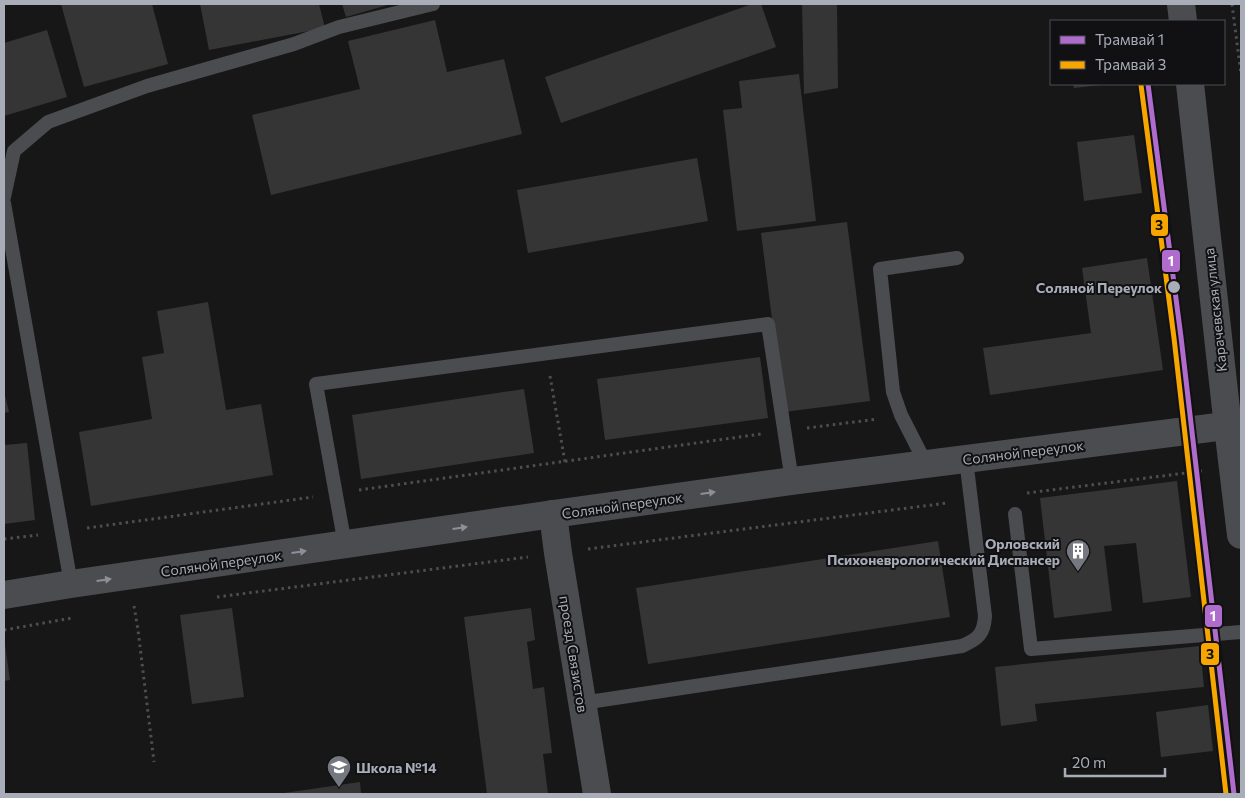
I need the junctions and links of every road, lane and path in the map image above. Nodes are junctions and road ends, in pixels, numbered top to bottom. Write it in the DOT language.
graph roads {
  1 [pos="433,4"];
  2 [pos="1181,4"];
  3 [pos="1232,4"];
  4 [pos="1183,20"];
  5 [pos="1241,74"];
  6 [pos="1190,85"];
  7 [pos="4,197"];
  8 [pos="4,203"];
  9 [pos="957,258"];
  10 [pos="546,354"];
  11 [pos="901,416"];
  12 [pos="1234,426"];
  13 [pos="785,431"];
  14 [pos="966,459"];
  15 [pos="565,462"];
  16 [pos="926,464"];
  17 [pos="1233,468"];
  18 [pos="792,481"];
  19 [pos="336,494"];
  20 [pos="1020,494"];
  21 [pos="972,500"];
  22 [pos="553,514"];
  23 [pos="1014,514"];
  24 [pos="62,532"];
  25 [pos="1241,535"];
  26 [pos="4,539"];
  27 [pos="345,545"];
  28 [pos="558,553"];
  29 [pos="128,576"];
  30 [pos="71,584"];
  31 [pos="4,596"];
  32 [pos="213,598"];
  33 [pos="134,608"];
  34 [pos="125,609"];
  35 [pos="78,617"];
  36 [pos="4,630"];
  37 [pos="1241,632"];
  38 [pos="582,704"];
  39 [pos="154,762"];
  40 [pos="597,794"];
  1 -- 7 [label="lane"];
  2 -- 4 [label="street"];
  3 -- 5 [label="path"];
  6 -- 12 [label="street, Карачевская улица"];
  8 -- 24 [label="lane"];
  9 -- 11 [label="lane"];
  10 -- 13 [label="lane"];
  10 -- 15 [label="path"];
  10 -- 19 [label="lane"];
  11 -- 13 [label="path"];
  11 -- 16 [label="lane"];
  12 -- 14 [label="street, Соляной переулок"];
  12 -- 17 [label="street, Карачевская улица"];
  13 -- 15 [label="path"];
  13 -- 18 [label="lane"];
  14 -- 16 [label="street, Соляной переулок"];
  14 -- 21 [label="lane"];
  15 -- 19 [label="path"];
  16 -- 18 [label="street, Соляной переулок"];
  17 -- 20 [label="path"];
  17 -- 25 [label="street, Карачевская улица"];
  22 -- 18 [label="street, Соляной переулок, one-way"];
  19 -- 24 [label="path"];
  19 -- 27 [label="lane"];
  21 -- 28 [label="path"];
  21 -- 38 [label="lane"];
  27 -- 22 [label="street, Соляной переулок, one-way"];
  22 -- 28 [label="street, проезд Связистов"];
  23 -- 37 [label="lane"];
  24 -- 26 [label="path"];
  24 -- 30 [label="lane"];
  29 -- 27 [label="street, Соляной переулок, one-way"];
  28 -- 32 [label="path"];
  28 -- 38 [label="street, проезд Связистов"];
  30 -- 29 [label="street, Соляной переулок, one-way"];
  29 -- 33 [label="path"];
  30 -- 31 [label="street, Соляной переулок"];
  33 -- 34 [label="path"];
  33 -- 39 [label="path"];
  35 -- 36 [label="path"];
  38 -- 40 [label="street, проезд Связистов"];
}
